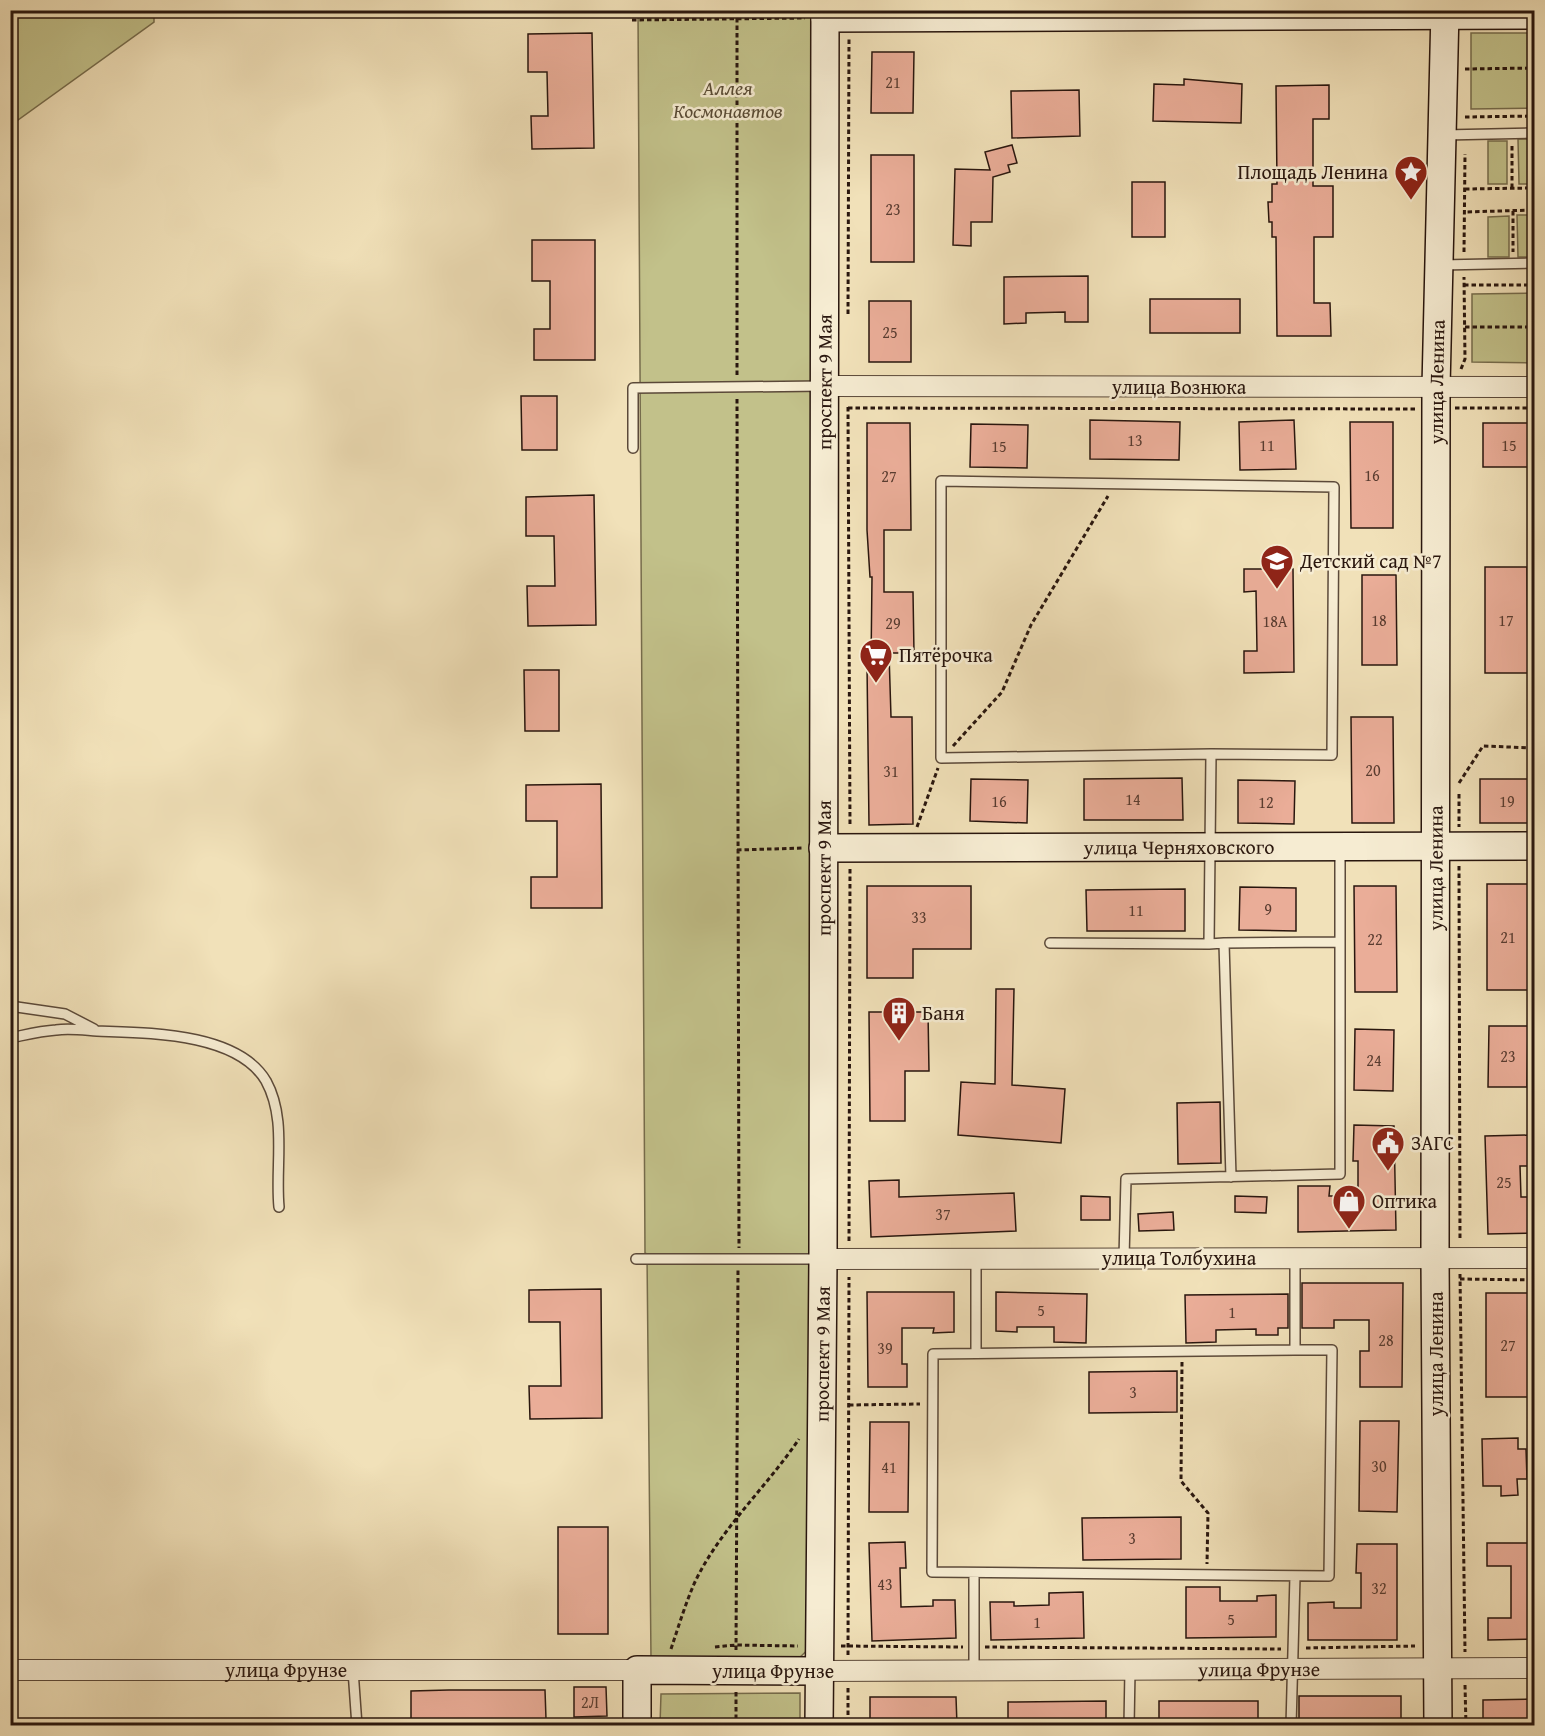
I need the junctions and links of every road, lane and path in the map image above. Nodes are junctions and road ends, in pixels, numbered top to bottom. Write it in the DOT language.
graph roads {
  1 [pos="737,10"];
  2 [pos="1445,12"];
  3 [pos="825,14"];
  4 [pos="972,14"];
  5 [pos="1534,15"];
  6 [pos="737,17"];
  7 [pos="632,20"];
  8 [pos="1465,60"];
  9 [pos="1534,68"];
  10 [pos="1534,116"];
  11 [pos="1534,133"];
  12 [pos="1512,134"];
  13 [pos="1454,135"];
  14 [pos="1512,188"];
  15 [pos="1465,189"];
  16 [pos="1533,200"];
  17 [pos="1465,212"];
  18 [pos="1513,212"];
  19 [pos="1534,263"];
  20 [pos="1514,264"];
  21 [pos="1452,265"];
  22 [pos="1464,285"];
  23 [pos="1534,285"];
  24 [pos="1465,327"];
  25 [pos="1531,327"];
  26 [pos="823,386"];
  27 [pos="737,387"];
  28 [pos="1534,387"];
  29 [pos="1446,398"];
  30 [pos="848,408"];
  31 [pos="1534,408"];
  32 [pos="633,448"];
  33 [pos="1115,484"];
  34 [pos="1534,748"];
  35 [pos="1211,753"];
  36 [pos="942,758"];
  37 [pos="1459,772"];
  38 [pos="1459,783"];
  39 [pos="1448,845"];
  40 [pos="1211,846"];
  41 [pos="1340,846"];
  42 [pos="1534,846"];
  43 [pos="823,848"];
  44 [pos="909,848"];
  45 [pos="737,850"];
  46 [pos="1339,942"];
  47 [pos="1224,943"];
  48 [pos="1050,944"];
  49 [pos="1209,944"];
  50 [pos="10,1006"];
  51 [pos="99,1031"];
  52 [pos="10,1038"];
  53 [pos="1231,1177"];
  54 [pos="279,1208"];
  55 [pos="1124,1258"];
  56 [pos="1295,1258"];
  57 [pos="1447,1258"];
  58 [pos="1534,1258"];
  59 [pos="739,1259"];
  60 [pos="823,1259"];
  61 [pos="976,1259"];
  62 [pos="636,1260"];
  63 [pos="1460,1279"];
  64 [pos="1534,1280"];
  65 [pos="1295,1350"];
  66 [pos="1182,1351"];
  67 [pos="976,1353"];
  68 [pos="933,1404"];
  69 [pos="821,1407"];
  70 [pos="801,1436"];
  71 [pos="736,1518"];
  72 [pos="974,1573"];
  73 [pos="1206,1575"];
  74 [pos="1295,1576"];
  75 [pos="1415,1646"];
  76 [pos="974,1647"];
  77 [pos="714,1648"];
  78 [pos="1293,1649"];
  79 [pos="680,1652"];
  80 [pos="736,1657"];
  81 [pos="818,1659"];
  82 [pos="1438,1668"];
  83 [pos="1465,1668"];
  84 [pos="1534,1668"];
  85 [pos="1292,1669"];
  86 [pos="10,1670"];
  87 [pos="353,1670"];
  88 [pos="637,1670"];
  89 [pos="974,1670"];
  90 [pos="1130,1670"];
  91 [pos="357,1725"];
  92 [pos="637,1725"];
  93 [pos="736,1725"];
  94 [pos="819,1725"];
  95 [pos="1129,1725"];
  96 [pos="1291,1725"];
  97 [pos="1438,1725"];
  98 [pos="1466,1725"];
  1 -- 6 [label="path"];
  2 -- 4 [label="street"];
  2 -- 5 [label="street"];
  2 -- 13 [label="street, улица Ленина"];
  3 -- 4 [label="street"];
  3 -- 6 [label="path"];
  3 -- 26 [label="street, проспект 9 Мая"];
  6 -- 7 [label="path"];
  6 -- 27 [label="path"];
  8 -- 9 [label="path"];
  10 -- 13 [label="path"];
  11 -- 12 [label="lane"];
  12 -- 13 [label="lane"];
  12 -- 14 [label="path"];
  13 -- 15 [label="path"];
  13 -- 21 [label="street, улица Ленина"];
  14 -- 15 [label="path"];
  14 -- 16 [label="path"];
  15 -- 17 [label="path"];
  16 -- 18 [label="path"];
  17 -- 18 [label="path"];
  17 -- 21 [label="path"];
  18 -- 20 [label="path"];
  19 -- 20 [label="lane"];
  20 -- 21 [label="lane"];
  21 -- 22 [label="path"];
  21 -- 29 [label="street, улица Ленина"];
  22 -- 23 [label="path"];
  22 -- 24 [label="path"];
  24 -- 25 [label="path"];
  24 -- 29 [label="path"];
  26 -- 27 [label="lane"];
  26 -- 29 [label="street, улица Вознюка"];
  26 -- 43 [label="street, проспект 9 Мая"];
  27 -- 32 [label="lane"];
  27 -- 45 [label="path"];
  28 -- 29 [label="street, улица Вознюка"];
  29 -- 30 [label="path"];
  29 -- 31 [label="path"];
  29 -- 39 [label="street, улица Ленина"];
  33 -- 35 [label="lane"];
  33 -- 36 [label="path"];
  33 -- 36 [label="lane"];
  34 -- 38 [label="path"];
  35 -- 36 [label="lane"];
  35 -- 40 [label="lane"];
  36 -- 44 [label="path"];
  37 -- 38 [label="path"];
  38 -- 39 [label="path"];
  39 -- 41 [label="street, улица Черняховского"];
  39 -- 42 [label="street, улица Черняховского"];
  39 -- 57 [label="street, улица Ленина"];
  39 -- 57 [label="path"];
  40 -- 41 [label="street, улица Черняховского"];
  40 -- 44 [label="street, улица Черняховского"];
  40 -- 49 [label="lane"];
  41 -- 46 [label="lane"];
  43 -- 44 [label="street, улица Черняховского"];
  43 -- 45 [label="path"];
  43 -- 60 [label="street, проспект 9 Мая"];
  45 -- 59 [label="path"];
  46 -- 47 [label="lane"];
  46 -- 53 [label="lane"];
  47 -- 49 [label="lane"];
  47 -- 53 [label="lane"];
  48 -- 49 [label="lane"];
  50 -- 51 [label="lane"];
  51 -- 52 [label="lane"];
  51 -- 54 [label="lane"];
  53 -- 55 [label="lane"];
  55 -- 56 [label="street, улица Толбухина"];
  55 -- 61 [label="street, улица Толбухина"];
  56 -- 57 [label="street, улица Толбухина"];
  56 -- 65 [label="lane"];
  57 -- 58 [label="street, улица Толбухина"];
  57 -- 63 [label="path"];
  57 -- 82 [label="street, улица Ленина"];
  59 -- 60 [label="lane"];
  59 -- 62 [label="lane"];
  59 -- 71 [label="path"];
  60 -- 61 [label="street, улица Толбухина"];
  60 -- 69 [label="street, проспект 9 Мая"];
  61 -- 67 [label="lane"];
  63 -- 64 [label="path"];
  63 -- 83 [label="path"];
  65 -- 66 [label="lane"];
  65 -- 74 [label="lane"];
  66 -- 67 [label="lane"];
  66 -- 73 [label="path"];
  67 -- 68 [label="lane"];
  68 -- 69 [label="path"];
  68 -- 72 [label="lane"];
  69 -- 81 [label="street, проспект 9 Мая"];
  70 -- 71 [label="path"];
  71 -- 79 [label="path"];
  71 -- 80 [label="path"];
  72 -- 73 [label="lane"];
  72 -- 76 [label="lane"];
  73 -- 74 [label="lane"];
  74 -- 78 [label="lane"];
  75 -- 78 [label="path"];
  76 -- 78 [label="path"];
  76 -- 81 [label="path"];
  76 -- 89 [label="lane"];
  77 -- 80 [label="path"];
  78 -- 85 [label="lane"];
  80 -- 81 [label="street, улица Фрунзе"];
  80 -- 81 [label="path"];
  80 -- 88 [label="street, улица Фрунзе"];
  80 -- 93 [label="path"];
  81 -- 89 [label="street, улица Фрунзе"];
  81 -- 94 [label="street, проспект 9 Мая"];
  82 -- 83 [label="street, улица Фрунзе"];
  82 -- 85 [label="street, улица Фрунзе"];
  82 -- 97 [label="street, улица Ленина"];
  83 -- 84 [label="street, улица Фрунзе"];
  83 -- 98 [label="path"];
  85 -- 90 [label="street, улица Фрунзе"];
  85 -- 96 [label="lane"];
  86 -- 87 [label="street, улица Фрунзе"];
  87 -- 88 [label="street, улица Фрунзе"];
  87 -- 91 [label="lane"];
  88 -- 92 [label="street"];
  89 -- 90 [label="street, улица Фрунзе"];
  90 -- 95 [label="lane"];
}
